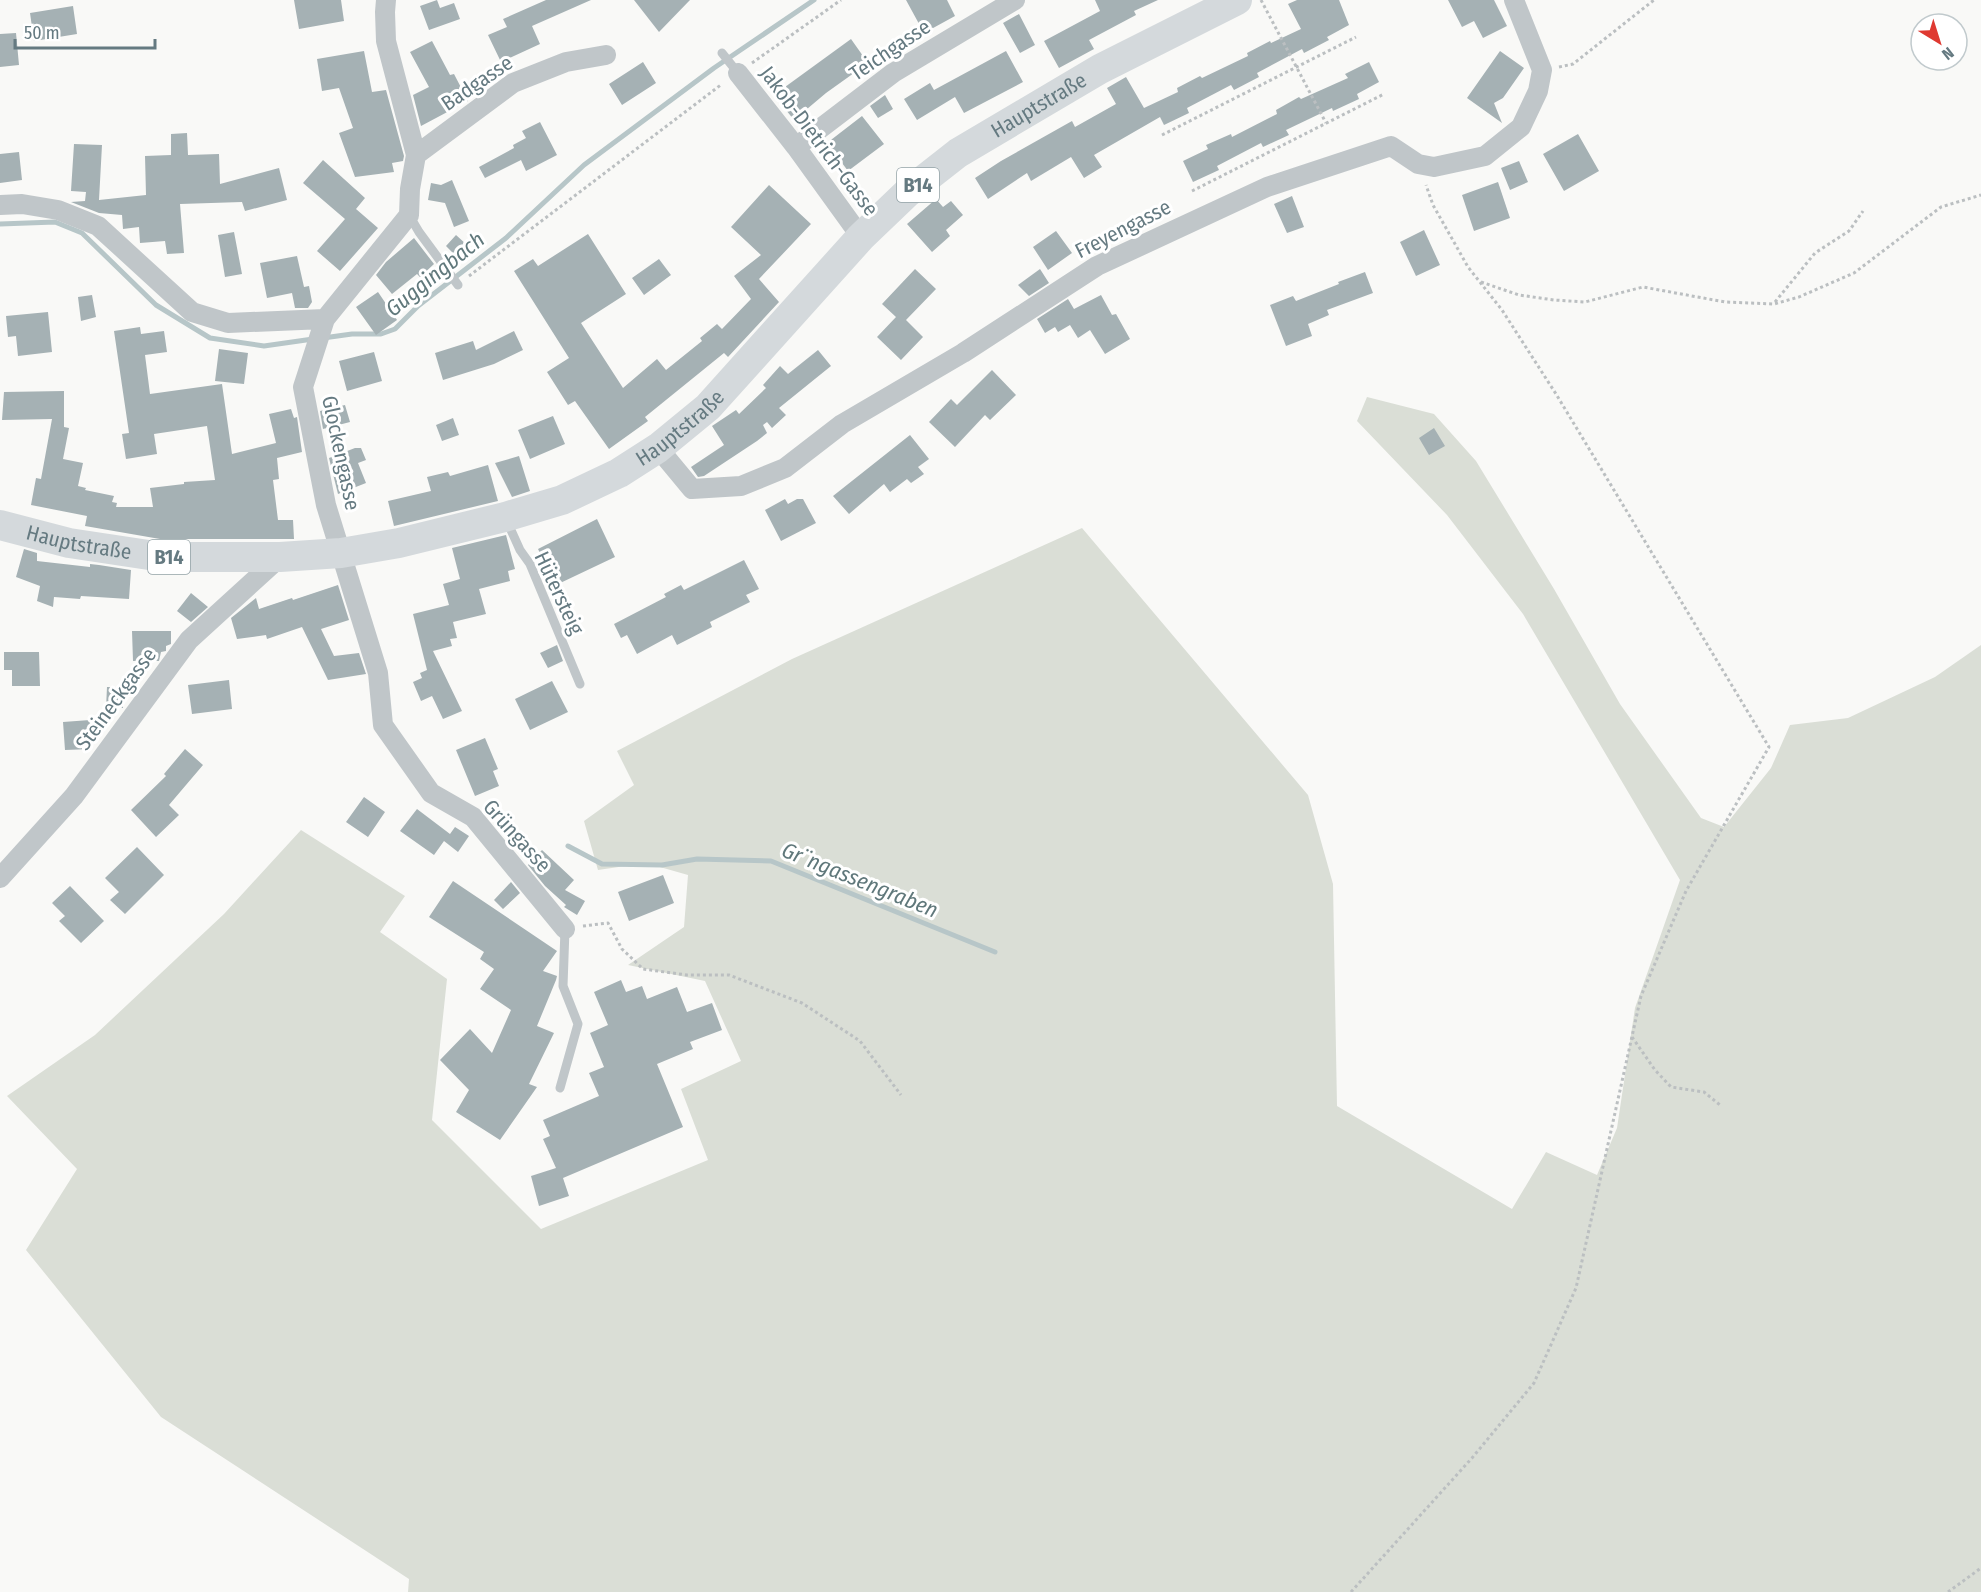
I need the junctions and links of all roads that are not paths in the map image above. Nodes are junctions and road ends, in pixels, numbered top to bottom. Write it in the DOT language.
graph roads {
  1 [pos="386,0"];
  2 [pos="1015,0"];
  3 [pos="1237,0"];
  4 [pos="1514,0"];
  5 [pos="722,53"];
  6 [pos="606,54"];
  7 [pos="738,73"];
  8 [pos="796,147"];
  9 [pos="416,155"];
  10 [pos="0,206"];
  11 [pos="409,215"];
  12 [pos="861,237"];
  13 [pos="457,284"];
  14 [pos="324,323"];
  15 [pos="658,448"];
  16 [pos="505,517"];
  17 [pos="0,525"];
  18 [pos="341,553"];
  19 [pos="280,558"];
  20 [pos="580,684"];
  21 [pos="0,878"];
  22 [pos="565,929"];
  23 [pos="560,1089"];
  1 -- 9 [label="street"];
  2 -- 8 [label="street, Teichgasse"];
  3 -- 12 [label="main road, Hauptstraße / B14"];
  4 -- 15 [label="street, Freyengasse"];
  5 -- 7 [label="lane"];
  6 -- 9 [label="street, Badgasse"];
  7 -- 8 [label="street, Jakob-Dietrich-Gasse"];
  8 -- 12 [label="street, Jakob-Dietrich-Gasse"];
  9 -- 11 [label="street"];
  10 -- 14 [label="street"];
  11 -- 13 [label="lane"];
  11 -- 14 [label="street, Glockengasse"];
  12 -- 15 [label="main road, Hauptstraße / B14"];
  14 -- 18 [label="street, Glockengasse"];
  15 -- 16 [label="main road, Hauptstraße / B14"];
  16 -- 18 [label="main road, Hauptstraße / B14"];
  16 -- 20 [label="lane, Hütersteig"];
  17 -- 19 [label="main road, Hauptstraße / B14"];
  18 -- 19 [label="main road, Hauptstraße / B14"];
  18 -- 22 [label="street, Grüngasse"];
  19 -- 21 [label="street, Steineckgasse"];
  22 -- 23 [label="lane"];
}
